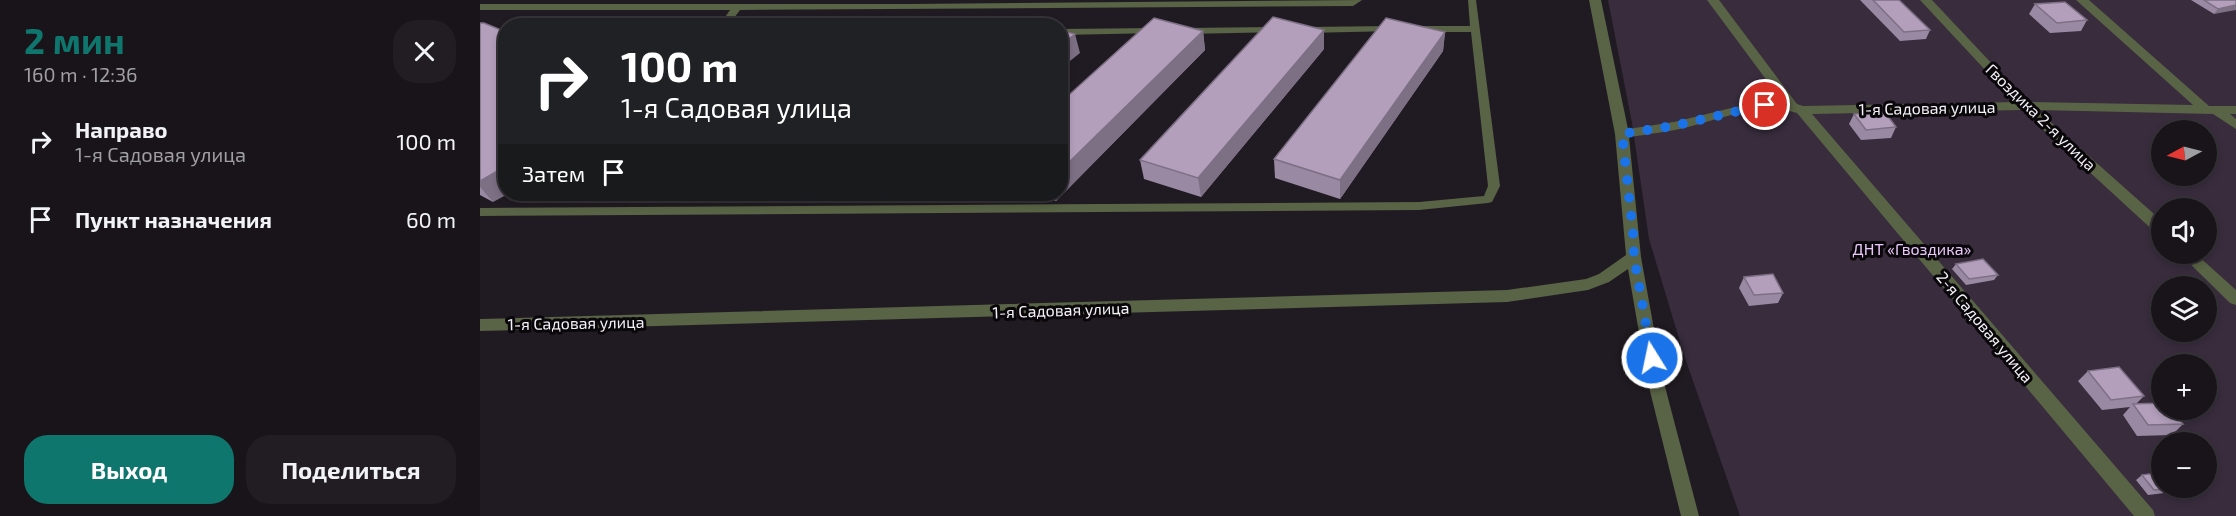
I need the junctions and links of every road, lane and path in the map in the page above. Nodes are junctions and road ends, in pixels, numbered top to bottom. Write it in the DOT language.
graph roads {
  1 [pos="1358,0"];
  2 [pos="1472,0"];
  3 [pos="1595,0"];
  4 [pos="1713,0"];
  5 [pos="1926,0"];
  6 [pos="2082,0"];
  7 [pos="480,7"];
  8 [pos="737,8"];
  9 [pos="729,18"];
  10 [pos="1475,29"];
  11 [pos="1286,30"];
  12 [pos="1297,30"];
  13 [pos="1167,31"];
  14 [pos="1179,31"];
  15 [pos="1068,32"];
  16 [pos="2025,106"];
  17 [pos="1796,108"];
  18 [pos="2212,110"];
  19 [pos="2236,110"];
  20 [pos="2236,125"];
  21 [pos="1622,134"];
  22 [pos="480,212"];
  23 [pos="2151,220"];
  24 [pos="1634,257"];
  25 [pos="2198,264"];
  26 [pos="2236,298"];
  27 [pos="480,325"];
  28 [pos="1690,516"];
  29 [pos="2146,516"];
  1 -- 8 [label="lane"];
  2 -- 10 [label="lane"];
  3 -- 21 [label="street"];
  4 -- 17 [label="street, 2-я Садовая улица"];
  5 -- 16 [label="street, Гвоздика 2-я улица"];
  6 -- 18 [label="street"];
  7 -- 8 [label="lane"];
  8 -- 9 [label="lane"];
  10 -- 12 [label="lane"];
  10 -- 22 [label="lane"];
  11 -- 14 [label="lane"];
  13 -- 15 [label="lane"];
  16 -- 17 [label="street, 1-я Садовая улица"];
  16 -- 18 [label="street, 1-я Садовая улица"];
  16 -- 23 [label="street, Гвоздика 2-я улица"];
  17 -- 21 [label="street, 1-я Садовая улица"];
  17 -- 29 [label="street, 2-я Садовая улица"];
  18 -- 19 [label="street, 1-я Садовая улица"];
  18 -- 20 [label="street"];
  21 -- 24 [label="street"];
  24 -- 27 [label="street, 1-я Садовая улица"];
  24 -- 28 [label="street"];
  25 -- 26 [label="street"];
}
